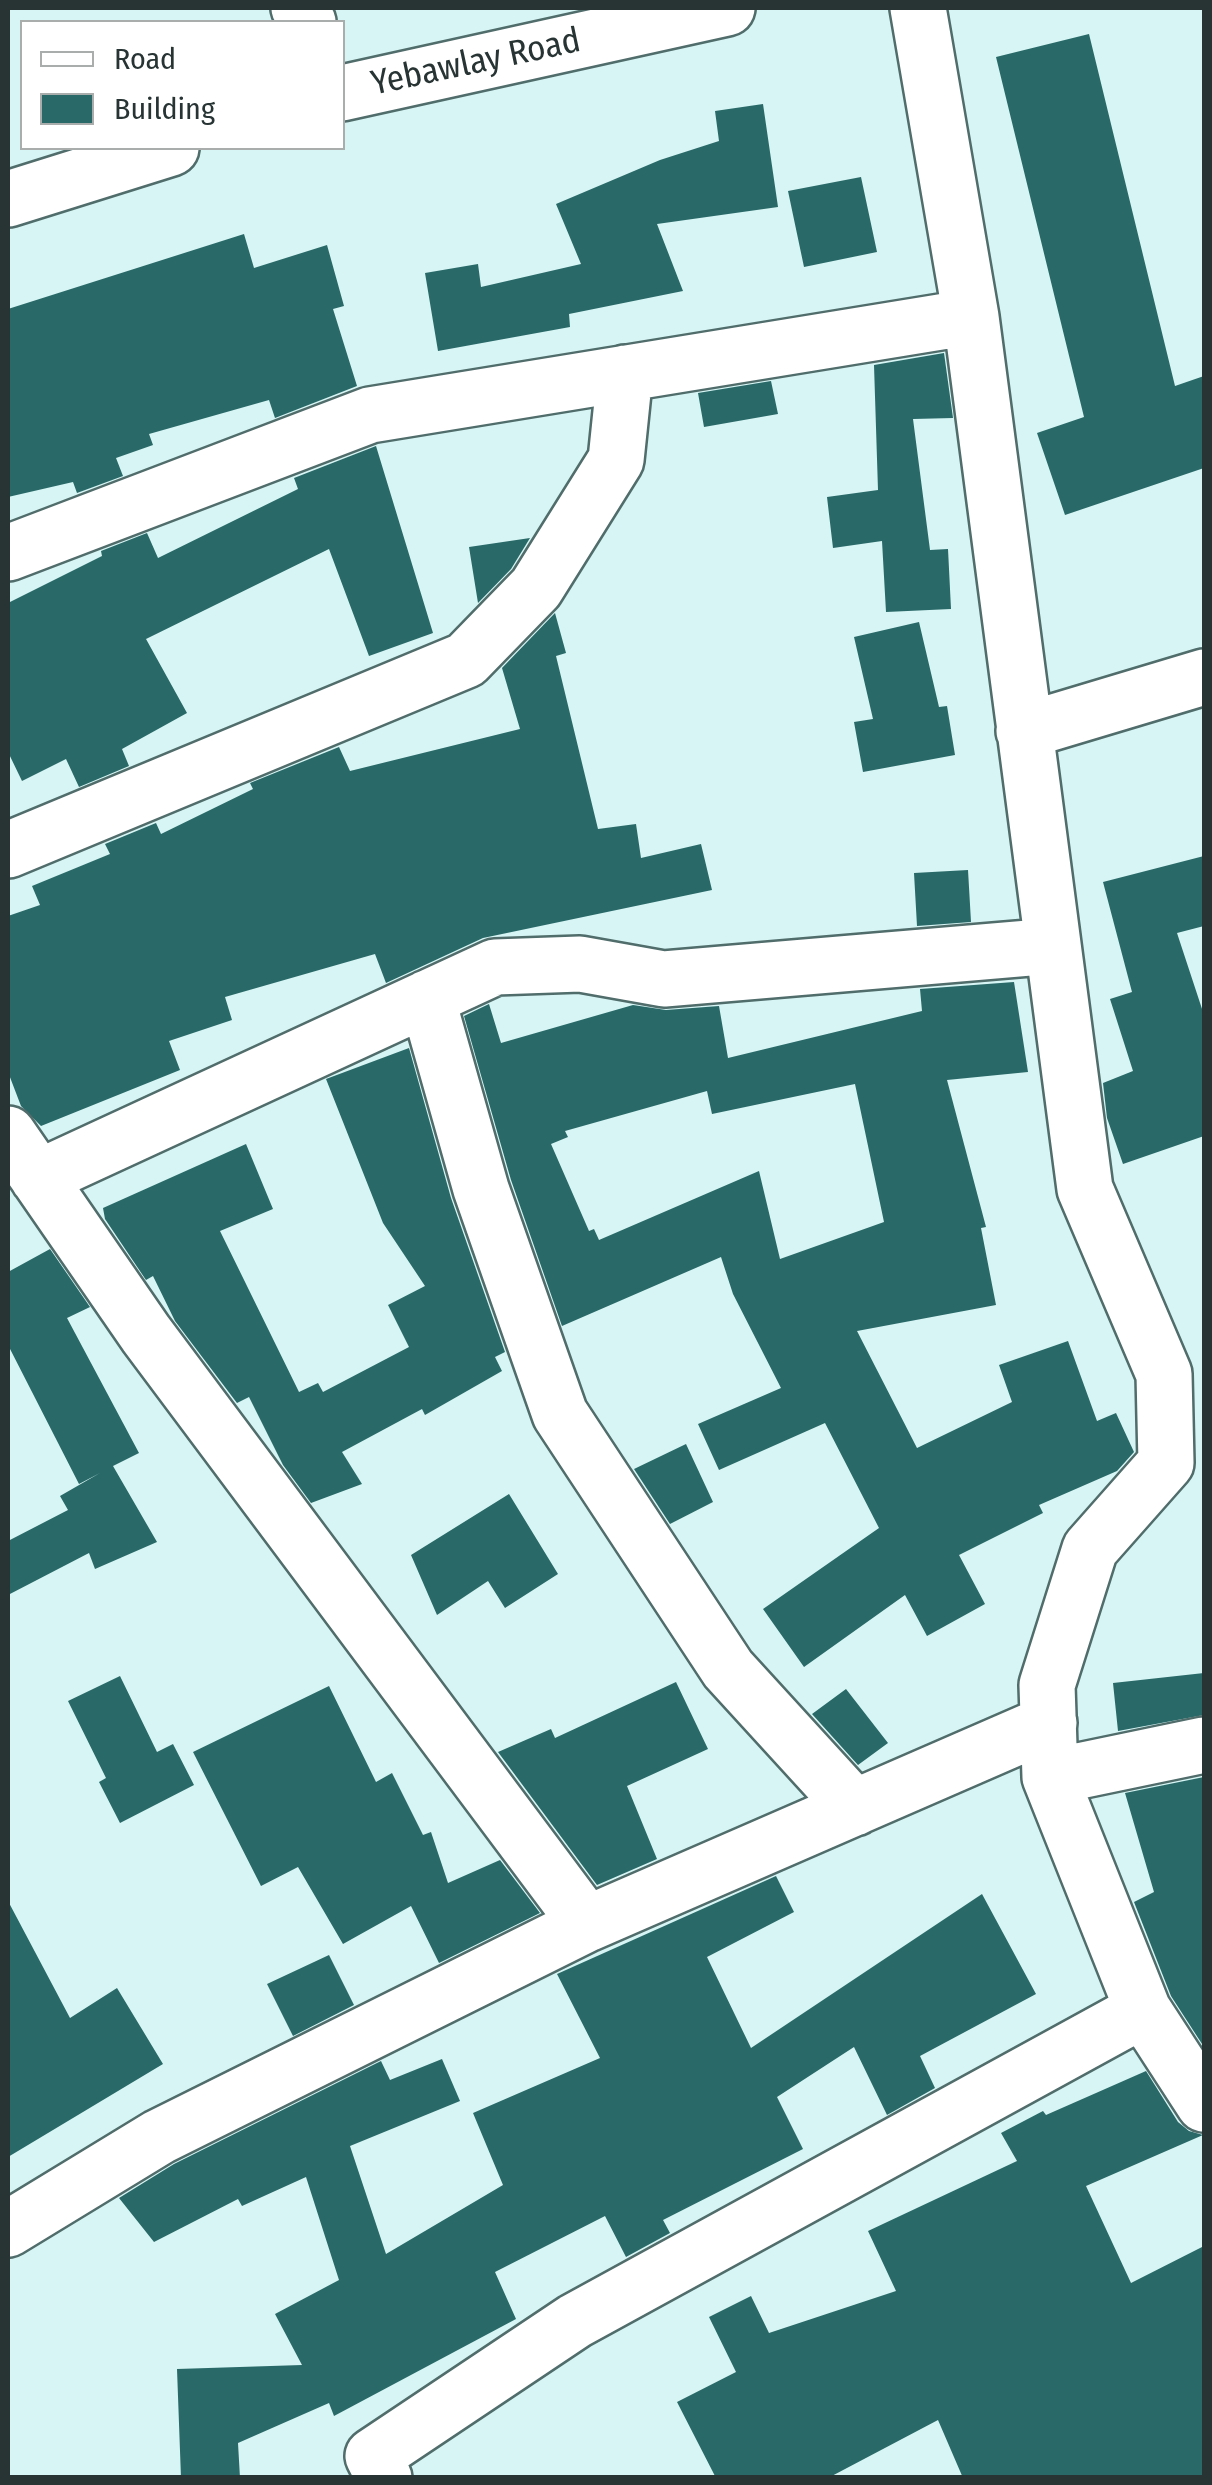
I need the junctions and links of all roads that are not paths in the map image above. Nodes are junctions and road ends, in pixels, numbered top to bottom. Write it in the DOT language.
graph roads {
  1 [pos="728,8"];
  2 [pos="918,8"];
  3 [pos="345,88"];
  4 [pos="166,150"];
  5 [pos="8,200"];
  6 [pos="971,317"];
  7 [pos="625,373"];
  8 [pos="8,553"];
  9 [pos="1204,677"];
  10 [pos="1024,731"];
  11 [pos="8,850"];
  12 [pos="1052,946"];
  13 [pos="427,998"];
  14 [pos="8,1134"];
  15 [pos="38,1178"];
  16 [pos="1049,1723"];
  17 [pos="1204,1745"];
  18 [pos="1050,1777"];
  19 [pos="855,1808"];
  20 [pos="587,1924"];
  21 [pos="1143,2010"];
  22 [pos="1204,2104"];
  23 [pos="8,2230"];
  24 [pos="384,2478"];
  1 -- 3 [label="street, Yebawlay Road"];
  2 -- 6 [label="street"];
  4 -- 5 [label="street"];
  6 -- 7 [label="street"];
  6 -- 10 [label="street"];
  7 -- 8 [label="street"];
  7 -- 11 [label="street"];
  9 -- 10 [label="street"];
  10 -- 12 [label="street"];
  12 -- 13 [label="street"];
  12 -- 16 [label="street"];
  13 -- 15 [label="street"];
  13 -- 19 [label="street"];
  14 -- 15 [label="street"];
  15 -- 20 [label="street"];
  16 -- 18 [label="street"];
  16 -- 19 [label="street"];
  17 -- 18 [label="street"];
  18 -- 21 [label="street"];
  19 -- 20 [label="street"];
  20 -- 23 [label="street"];
  21 -- 22 [label="street"];
  21 -- 24 [label="street"];
}
